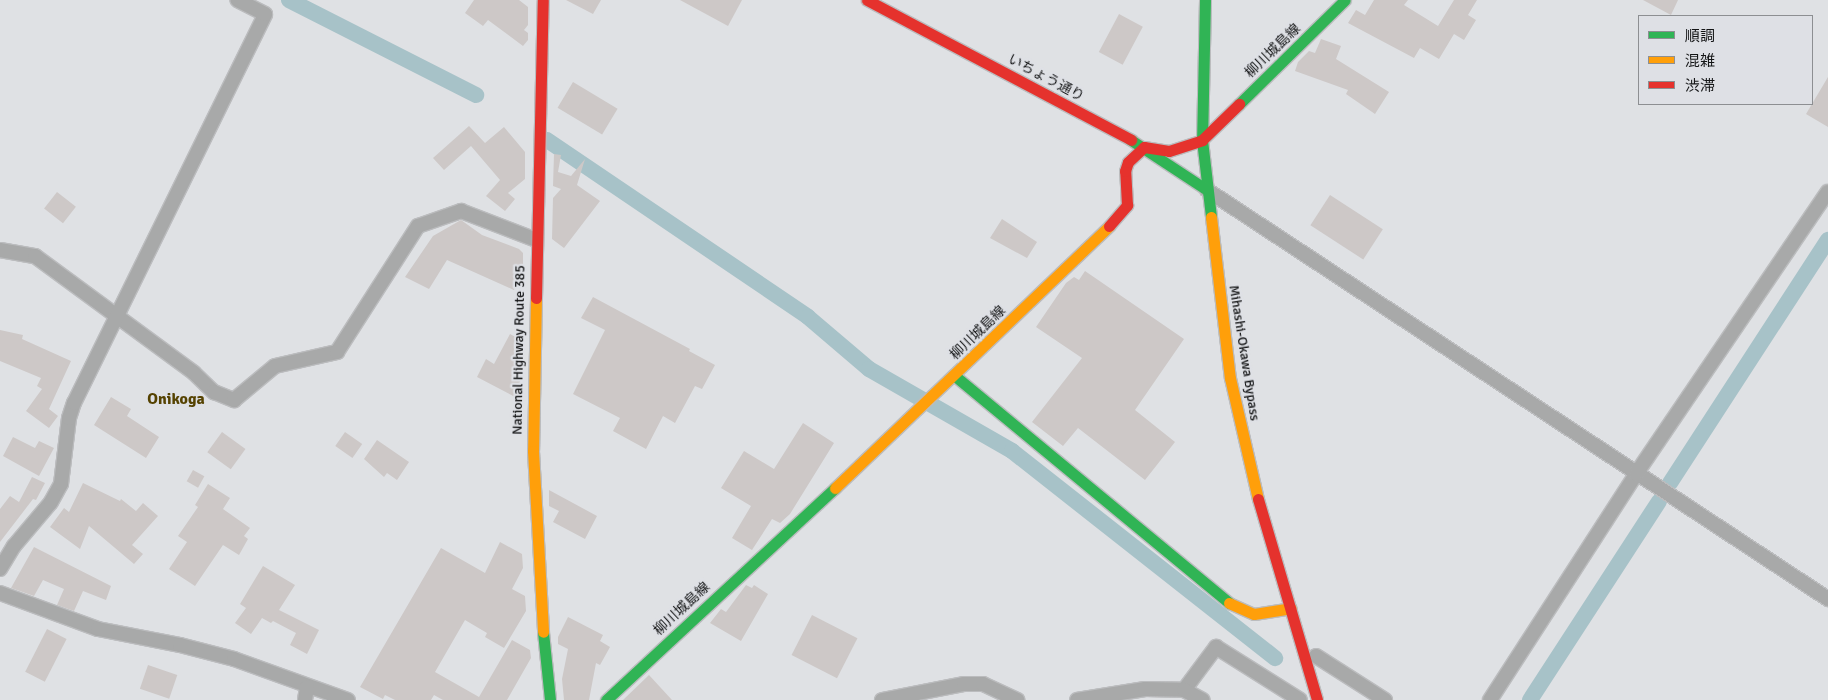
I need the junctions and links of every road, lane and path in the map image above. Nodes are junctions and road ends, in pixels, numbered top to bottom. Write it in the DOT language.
graph roads {
  1 [pos="238,0"];
  2 [pos="543,0"];
  3 [pos="866,0"];
  4 [pos="1205,0"];
  5 [pos="1345,0"];
  6 [pos="1202,140"];
  7 [pos="1144,147"];
  8 [pos="1207,190"];
  9 [pos="1828,192"];
  10 [pos="536,240"];
  11 [pos="0,250"];
  12 [pos="114,317"];
  13 [pos="955,376"];
  14 [pos="1636,474"];
  15 [pos="0,569"];
  16 [pos="0,593"];
  17 [pos="1828,599"];
  18 [pos="1291,608"];
  19 [pos="1316,656"];
  20 [pos="1184,690"];
  21 [pos="306,694"];
  22 [pos="348,700"];
  23 [pos="550,700"];
  24 [pos="606,700"];
  25 [pos="882,700"];
  26 [pos="1017,700"];
  27 [pos="1077,700"];
  28 [pos="1203,700"];
  29 [pos="1300,700"];
  30 [pos="1317,700"];
  31 [pos="1385,700"];
  32 [pos="1490,700"];
  1 -- 12 [label="street"];
  2 -- 10 [label="main road, National Highway Route 385"];
  3 -- 7 [label="main road, いちょう通り"];
  4 -- 6 [label="main road, Mihashi-Okawa Bypass"];
  5 -- 6 [label="main road, 柳川城島線"];
  6 -- 7 [label="main road, 柳川城島線"];
  6 -- 8 [label="main road, Mihashi-Okawa Bypass"];
  7 -- 8 [label="main road, いちょう通り"];
  7 -- 13 [label="main road, 柳川城島線"];
  8 -- 14 [label="street"];
  8 -- 18 [label="main road, Mihashi-Okawa Bypass"];
  9 -- 14 [label="street"];
  10 -- 12 [label="street"];
  10 -- 23 [label="main road, National Highway Route 385"];
  11 -- 12 [label="street"];
  12 -- 15 [label="street"];
  13 -- 18 [label="main road"];
  13 -- 24 [label="main road, 柳川城島線"];
  14 -- 17 [label="street"];
  14 -- 32 [label="street"];
  16 -- 21 [label="street"];
  18 -- 30 [label="main road, Mihashi-Okawa Bypass"];
  19 -- 31 [label="street"];
  20 -- 27 [label="street"];
  20 -- 28 [label="street"];
  20 -- 29 [label="street"];
  21 -- 22 [label="street"];
  25 -- 26 [label="street"];
}
